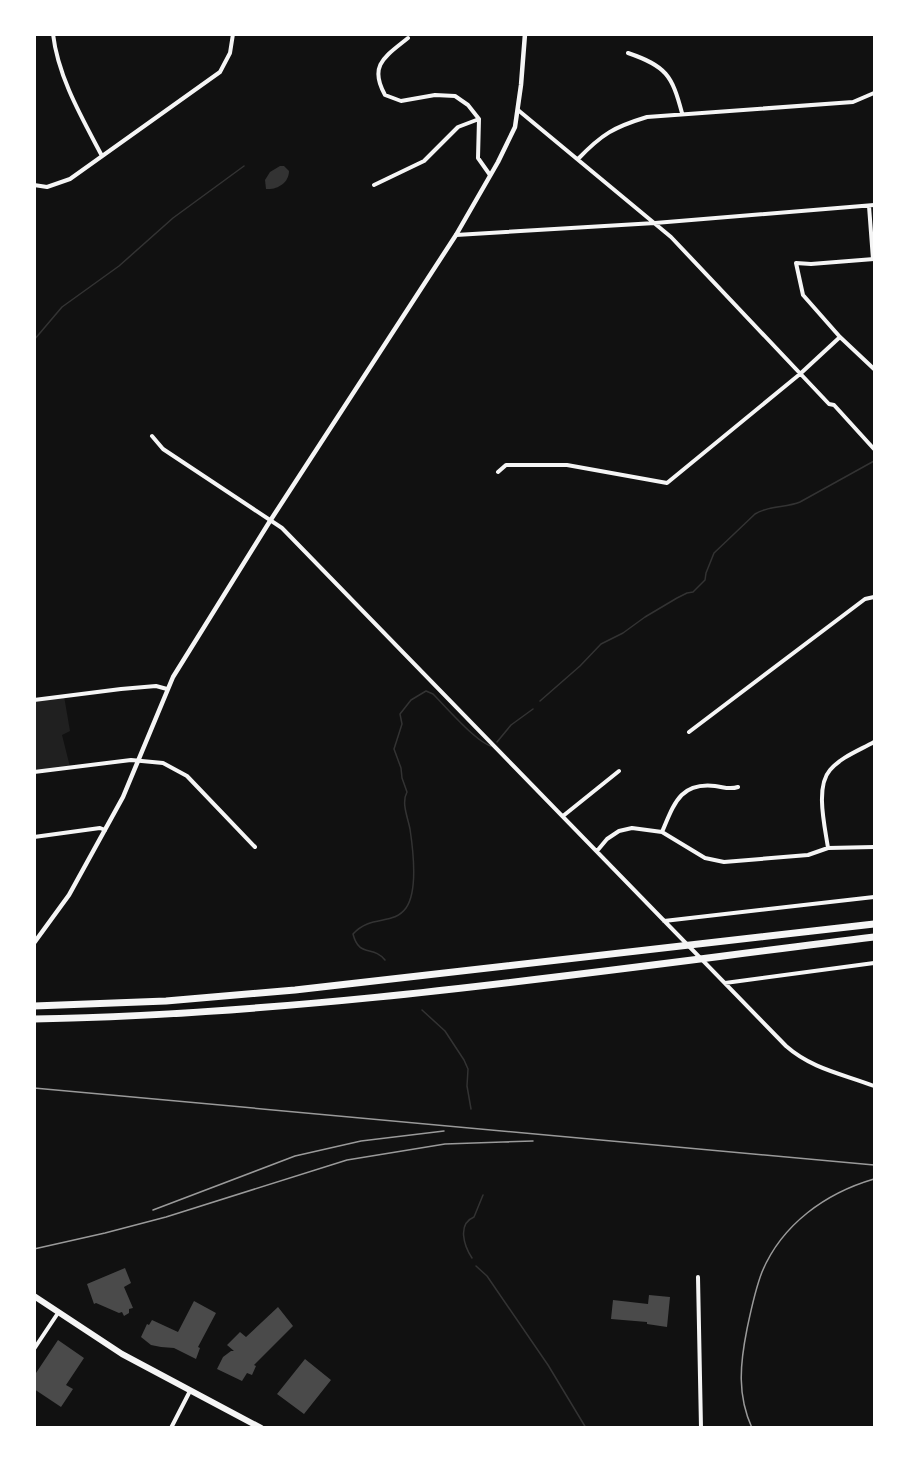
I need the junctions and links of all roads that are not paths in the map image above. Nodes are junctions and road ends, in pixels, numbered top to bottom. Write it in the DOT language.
graph roads {
  1 [pos="53,34"];
  2 [pos="233,34"];
  3 [pos="525,34"];
  4 [pos="408,38"];
  5 [pos="628,53"];
  6 [pos="874,93"];
  7 [pos="518,110"];
  8 [pos="682,113"];
  9 [pos="478,119"];
  10 [pos="102,156"];
  11 [pos="578,159"];
  12 [pos="490,175"];
  13 [pos="34,185"];
  14 [pos="374,185"];
  15 [pos="874,205"];
  16 [pos="869,206"];
  17 [pos="655,223"];
  18 [pos="456,235"];
  19 [pos="874,259"];
  20 [pos="840,337"];
  21 [pos="874,369"];
  22 [pos="800,374"];
  23 [pos="152,436"];
  24 [pos="874,449"];
  25 [pos="498,472"];
  26 [pos="270,521"];
  27 [pos="874,597"];
  28 [pos="166,689"];
  29 [pos="34,700"];
  30 [pos="689,732"];
  31 [pos="874,742"];
  32 [pos="139,760"];
  33 [pos="619,771"];
  34 [pos="34,772"];
  35 [pos="738,787"];
  36 [pos="563,816"];
  37 [pos="105,831"];
  38 [pos="662,831"];
  39 [pos="34,837"];
  40 [pos="255,847"];
  41 [pos="828,848"];
  42 [pos="874,848"];
  43 [pos="597,850"];
  44 [pos="874,897"];
  45 [pos="664,921"];
  46 [pos="874,924"];
  47 [pos="874,937"];
  48 [pos="34,943"];
  49 [pos="874,963"];
  50 [pos="725,983"];
  51 [pos="34,1006"];
  52 [pos="34,1019"];
  53 [pos="874,1086"];
  54 [pos="698,1277"];
  55 [pos="34,1296"];
  56 [pos="58,1313"];
  57 [pos="34,1349"];
  58 [pos="191,1390"];
  59 [pos="171,1428"];
  60 [pos="261,1428"];
  61 [pos="701,1428"];
  1 -- 10 [label="street"];
  2 -- 10 [label="street"];
  3 -- 7 [label="street"];
  4 -- 9 [label="street"];
  5 -- 8 [label="street"];
  6 -- 8 [label="street"];
  7 -- 11 [label="street"];
  7 -- 12 [label="street"];
  8 -- 11 [label="street"];
  9 -- 12 [label="street"];
  9 -- 14 [label="street"];
  10 -- 13 [label="street"];
  11 -- 17 [label="street"];
  12 -- 18 [label="street"];
  15 -- 16 [label="street"];
  16 -- 17 [label="street"];
  16 -- 19 [label="street"];
  17 -- 18 [label="street"];
  17 -- 22 [label="street"];
  18 -- 26 [label="street"];
  19 -- 20 [label="street"];
  20 -- 21 [label="street"];
  20 -- 22 [label="street"];
  22 -- 24 [label="street"];
  22 -- 25 [label="street"];
  23 -- 26 [label="street"];
  26 -- 28 [label="street"];
  26 -- 36 [label="street"];
  27 -- 30 [label="street"];
  28 -- 29 [label="street"];
  28 -- 32 [label="street"];
  31 -- 41 [label="street"];
  32 -- 34 [label="street"];
  32 -- 37 [label="street"];
  32 -- 40 [label="street"];
  33 -- 36 [label="street"];
  35 -- 38 [label="street"];
  36 -- 43 [label="street"];
  37 -- 39 [label="street"];
  37 -- 48 [label="street"];
  38 -- 41 [label="street"];
  38 -- 43 [label="street"];
  41 -- 42 [label="street"];
  43 -- 45 [label="street"];
  44 -- 45 [label="street"];
  45 -- 50 [label="street"];
  46 -- 51 [label="highway"];
  47 -- 52 [label="highway"];
  49 -- 50 [label="street"];
  50 -- 53 [label="street"];
  54 -- 61 [label="street"];
  55 -- 56 [label="main road"];
  56 -- 57 [label="street"];
  56 -- 58 [label="main road"];
  58 -- 59 [label="street"];
  58 -- 60 [label="main road"];
}
